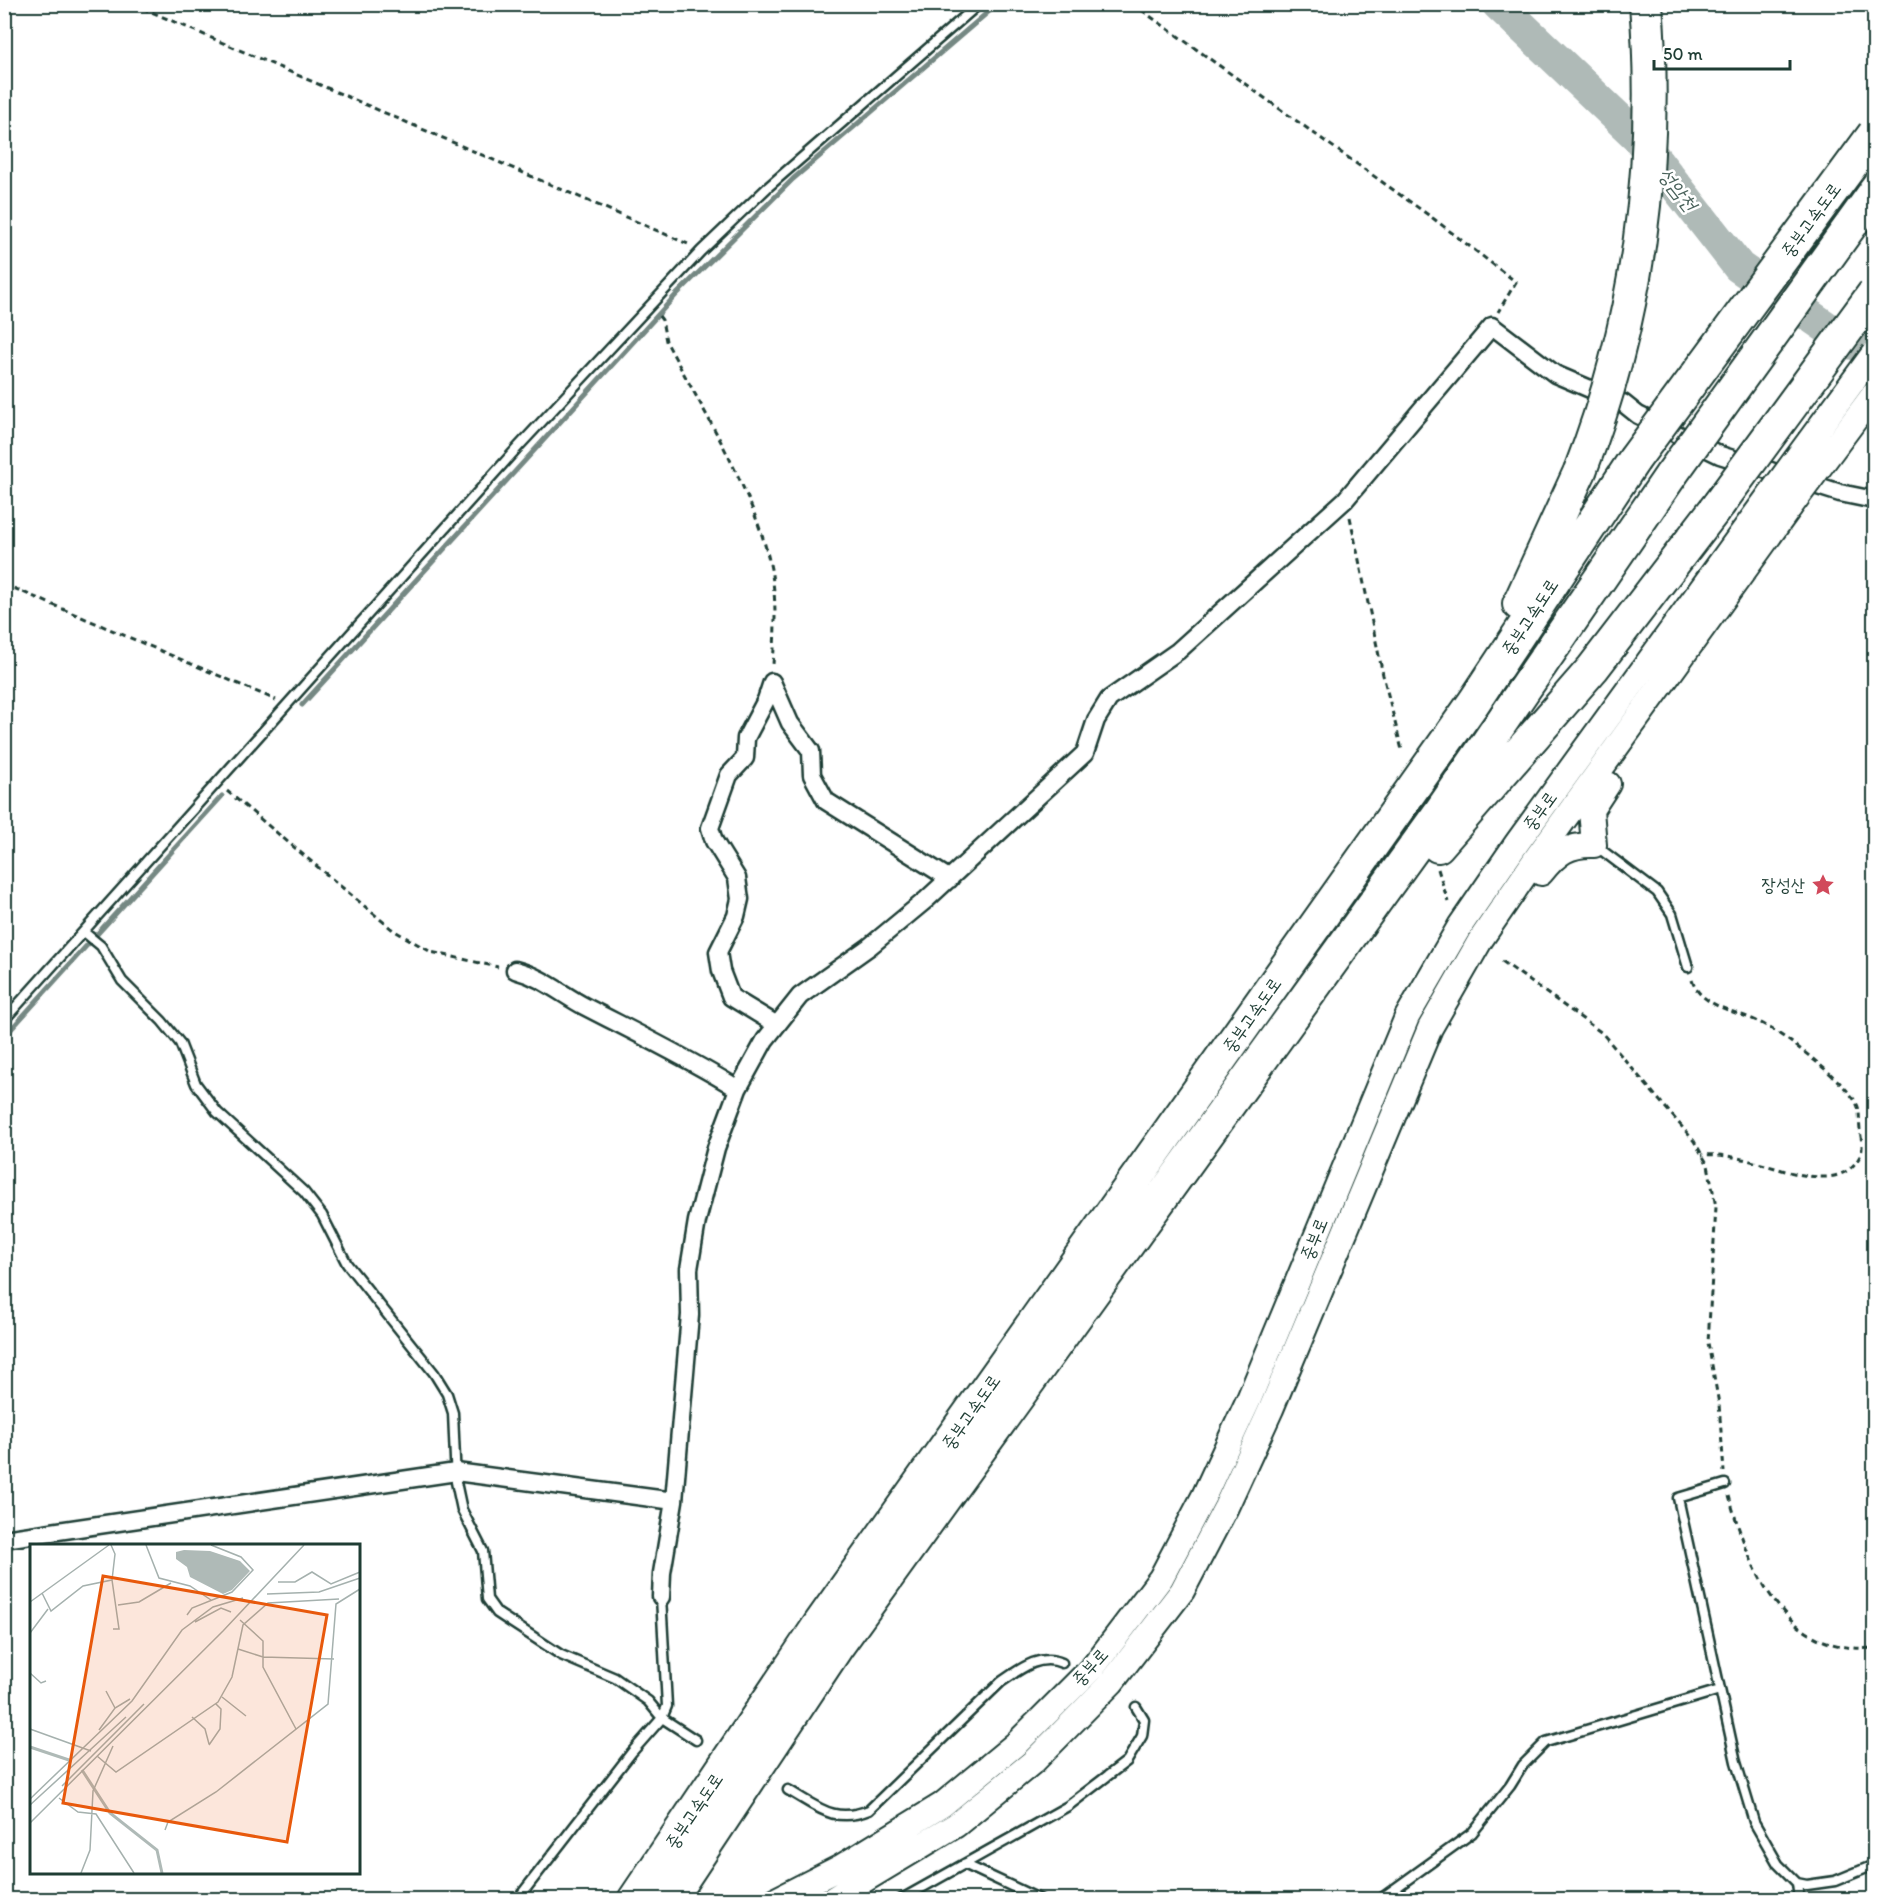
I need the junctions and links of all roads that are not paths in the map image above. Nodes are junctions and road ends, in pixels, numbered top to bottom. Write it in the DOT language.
graph roads {
  1 [pos="979,4"];
  2 [pos="1646,4"];
  3 [pos="1875,134"];
  4 [pos="1875,193"];
  5 [pos="1875,293"];
  6 [pos="1875,353"];
  7 [pos="1875,394"];
  8 [pos="1875,500"];
  9 [pos="1692,642"];
  10 [pos="1455,730"];
  11 [pos="1594,845"];
  12 [pos="950,879"];
  13 [pos="86,933"];
  14 [pos="1481,939"];
  15 [pos="1688,968"];
  16 [pos="515,970"];
  17 [pos="1309,994"];
  18 [pos="4,1020"];
  19 [pos="777,1025"];
  20 [pos="738,1089"];
  21 [pos="456,1472"];
  22 [pos="1725,1484"];
  23 [pos="674,1501"];
  24 [pos="4,1539"];
  25 [pos="661,1597"];
  26 [pos="1062,1663"];
  27 [pos="1720,1690"];
  28 [pos="1136,1707"];
  29 [pos="662,1718"];
  30 [pos="696,1740"];
  31 [pos="788,1790"];
  32 [pos="964,1864"];
  33 [pos="1875,1866"];
  34 [pos="1797,1883"];
  35 [pos="517,1899"];
  36 [pos="634,1899"];
  37 [pos="669,1899"];
  38 [pos="776,1899"];
  39 [pos="831,1899"];
  40 [pos="900,1899"];
  41 [pos="1041,1899"];
  42 [pos="1379,1899"];
  43 [pos="1799,1899"];
  1 -- 13 [label="lane"];
  2 -- 10 [label="highway, bridge"];
  3 -- 10 [label="highway, 중부고속도로, bridge"];
  4 -- 17 [label="highway, 중부고속도로, bridge"];
  5 -- 17 [label="highway, bridge"];
  6 -- 38 [label="main road, 중부로, bridge"];
  7 -- 9 [label="main road, 중부로, bridge"];
  8 -- 12 [label="street"];
  9 -- 11 [label="main road"];
  9 -- 14 [label="main road, 중부로"];
  10 -- 36 [label="highway, 중부고속도로"];
  11 -- 14 [label="main road"];
  11 -- 15 [label="lane"];
  12 -- 19 [label="street"];
  12 -- 19 [label="street"];
  13 -- 18 [label="lane"];
  13 -- 21 [label="lane"];
  14 -- 39 [label="main road, 중부로"];
  16 -- 20 [label="street"];
  17 -- 37 [label="highway, 중부고속도로"];
  19 -- 20 [label="street"];
  20 -- 23 [label="street"];
  21 -- 23 [label="street"];
  21 -- 24 [label="street"];
  21 -- 29 [label="lane"];
  22 -- 27 [label="lane"];
  23 -- 25 [label="street"];
  25 -- 29 [label="lane"];
  26 -- 31 [label="lane"];
  27 -- 34 [label="lane"];
  27 -- 42 [label="lane"];
  28 -- 32 [label="lane"];
  29 -- 30 [label="lane"];
  29 -- 35 [label="lane"];
  32 -- 40 [label="lane"];
  32 -- 41 [label="lane"];
  33 -- 34 [label="lane"];
  34 -- 43 [label="lane"];
}
